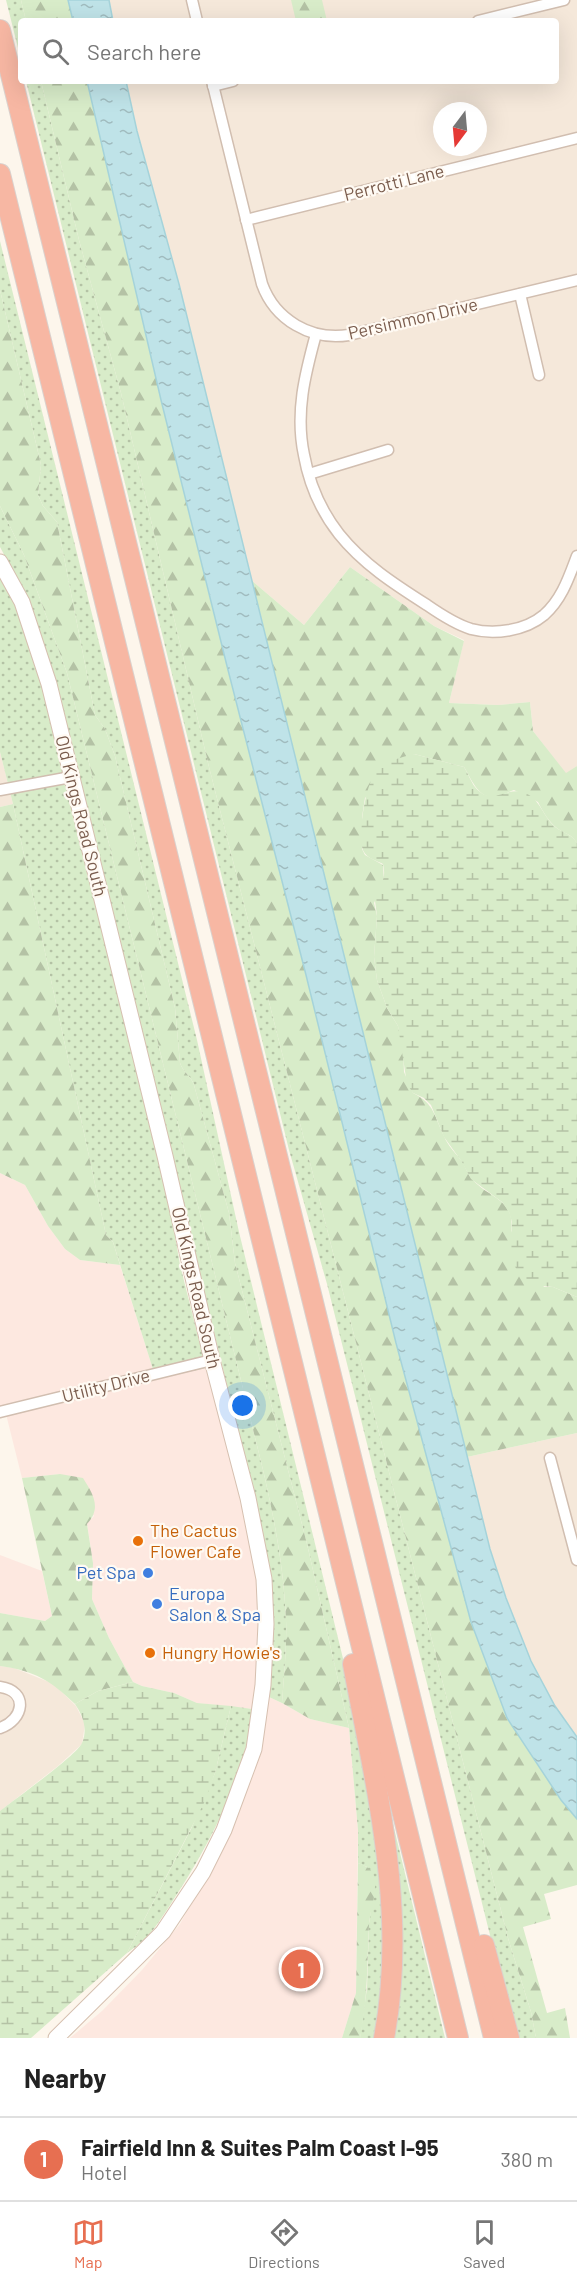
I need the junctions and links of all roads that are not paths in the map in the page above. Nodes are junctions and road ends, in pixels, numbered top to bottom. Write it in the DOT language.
graph roads {
  1 [pos="192,0"];
  2 [pos="564,0"];
  3 [pos="196,18"];
  4 [pos="490,18"];
  5 [pos="0,30"];
  6 [pos="212,84"];
  7 [pos="577,138"];
  8 [pos="0,174"];
  9 [pos="246,220"];
  10 [pos="577,280"];
  11 [pos="520,294"];
  12 [pos="316,334"];
  13 [pos="539,375"];
  14 [pos="388,450"];
  15 [pos="309,474"];
  16 [pos="577,556"];
  17 [pos="0,562"];
  18 [pos="71,777"];
  19 [pos="0,790"];
  20 [pos="212,1360"];
  21 [pos="0,1412"];
  22 [pos="550,1458"];
  23 [pos="577,1560"];
  24 [pos="344,1578"];
  25 [pos="396,1643"];
  26 [pos="0,1687"];
  27 [pos="0,1728"];
  28 [pos="56,2038"];
  29 [pos="384,2038"];
  30 [pos="458,2038"];
  31 [pos="494,2038"];
  32 [pos="509,2038"];
  1 -- 3 [label="street"];
  2 -- 4 [label="street"];
  5 -- 25 [label="highway"];
  6 -- 9 [label="street, Persimmon Drive"];
  7 -- 9 [label="street, Perrotti Lane"];
  8 -- 24 [label="highway"];
  9 -- 12 [label="street, Persimmon Drive"];
  10 -- 11 [label="street, Persimmon Drive"];
  11 -- 12 [label="street, Persimmon Drive"];
  11 -- 13 [label="street"];
  12 -- 15 [label="street"];
  14 -- 15 [label="street"];
  15 -- 16 [label="street"];
  17 -- 18 [label="street, Old Kings Road South"];
  18 -- 19 [label="street"];
  18 -- 20 [label="street, Old Kings Road South"];
  20 -- 21 [label="street, Utility Drive"];
  20 -- 28 [label="street, Old Kings Road South"];
  22 -- 23 [label="street"];
  24 -- 29 [label="highway"];
  24 -- 30 [label="highway"];
  25 -- 31 [label="highway"];
  25 -- 32 [label="highway"];
  26 -- 27 [label="street"];
}
